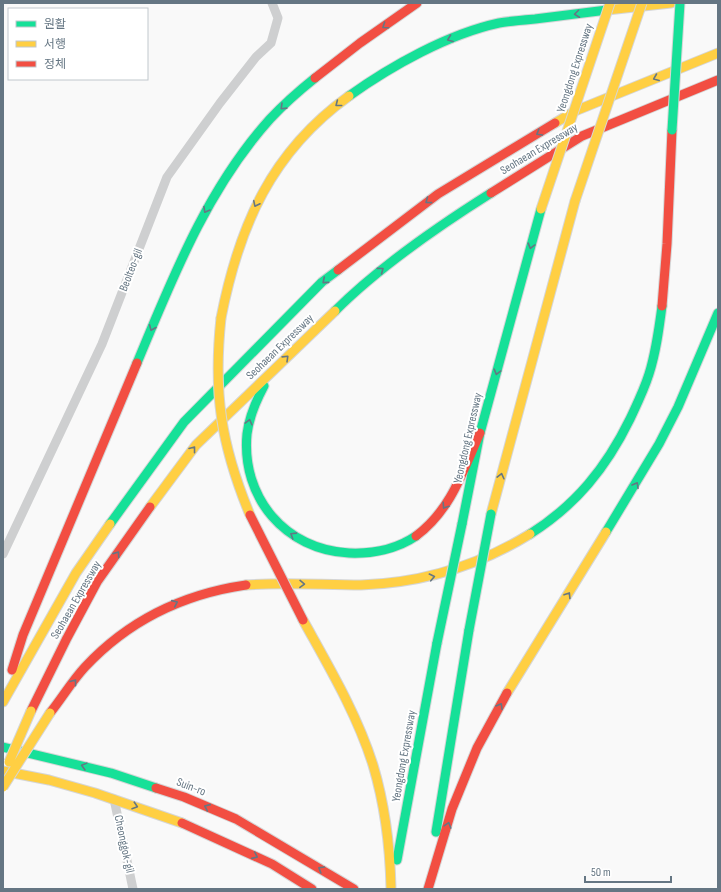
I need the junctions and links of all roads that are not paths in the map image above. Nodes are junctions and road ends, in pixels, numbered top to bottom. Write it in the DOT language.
graph roads {
  1 [pos="272,3"];
  2 [pos="417,3"];
  3 [pos="610,3"];
  4 [pos="642,3"];
  5 [pos="671,3"];
  6 [pos="680,3"];
  7 [pos="718,53"];
  8 [pos="718,80"];
  9 [pos="718,313"];
  10 [pos="274,369"];
  11 [pos="480,433"];
  12 [pos="3,554"];
  13 [pos="3,697"];
  14 [pos="3,702"];
  15 [pos="3,747"];
  16 [pos="3,771"];
  17 [pos="3,777"];
  18 [pos="3,787"];
  19 [pos="114,799"];
  20 [pos="391,888"];
  21 [pos="133,889"];
  22 [pos="312,889"];
  23 [pos="354,889"];
  24 [pos="427,889"];
  1 -- 12 [label="street, Beolteo-gil"];
  2 -- 13 [label="main road, one-way"];
  3 -- 11 [label="main road, Yeongdong Expressway, one-way, bridge"];
  24 -- 4 [label="main road, one-way, bridge"];
  5 -- 20 [label="main road, one-way, bridge"];
  18 -- 6 [label="main road, one-way, bridge"];
  7 -- 14 [label="main road, Seohaean Expressway, one-way"];
  10 -- 8 [label="main road, Seohaean Expressway, one-way"];
  24 -- 9 [label="main road, one-way"];
  11 -- 10 [label="main road, one-way"];
  17 -- 10 [label="main road, Seohaean Expressway, one-way, bridge"];
  11 -- 20 [label="main road, Yeongdong Expressway, bridge"];
  23 -- 15 [label="main road, Suin-ro, one-way"];
  16 -- 19 [label="main road"];
  19 -- 21 [label="street, Cheonggok-gil"];
  19 -- 22 [label="main road, one-way"];
}
